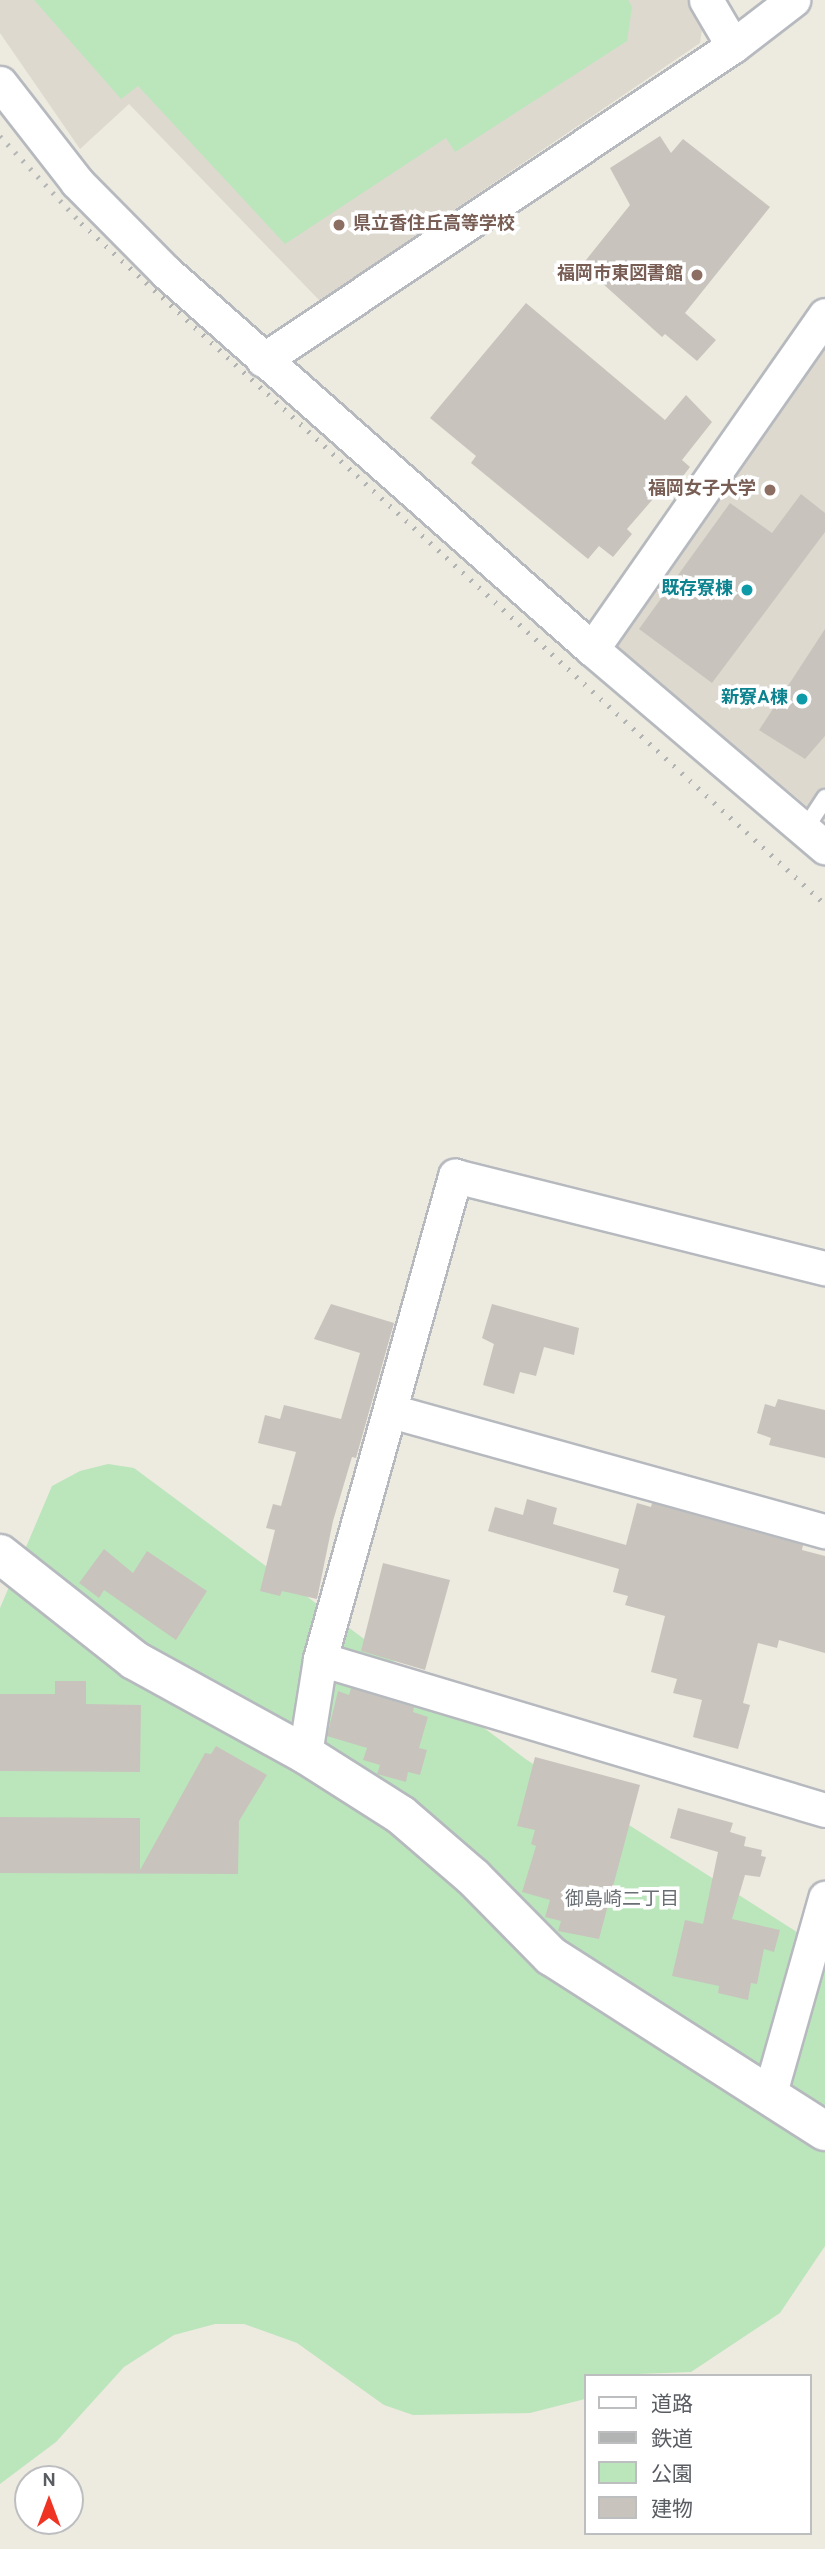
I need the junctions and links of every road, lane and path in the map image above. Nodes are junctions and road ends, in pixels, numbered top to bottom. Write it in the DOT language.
graph roads {
  1 [pos="706,0"];
  2 [pos="793,0"];
  3 [pos="733,46"];
  4 [pos="0,83"];
  5 [pos="825,315"];
  6 [pos="263,360"];
  7 [pos="592,649"];
  8 [pos="825,797"];
  9 [pos="815,838"];
  10 [pos="825,1268"];
  11 [pos="391,1410"];
  12 [pos="825,1531"];
  13 [pos="0,1554"];
  14 [pos="320,1659"];
  15 [pos="304,1754"];
  16 [pos="825,1810"];
  17 [pos="825,1898"];
  18 [pos="770,2093"];
  19 [pos="825,2131"];
  1 -- 3 [label="street"];
  2 -- 3 [label="street"];
  3 -- 6 [label="street"];
  4 -- 6 [label="street"];
  5 -- 7 [label="street"];
  6 -- 7 [label="street"];
  7 -- 9 [label="street"];
  8 -- 9 [label="lane"];
  10 -- 11 [label="street"];
  11 -- 12 [label="street"];
  11 -- 14 [label="street"];
  13 -- 15 [label="street"];
  14 -- 15 [label="street"];
  14 -- 16 [label="street"];
  15 -- 18 [label="street"];
  17 -- 18 [label="street"];
  18 -- 19 [label="street"];
}
